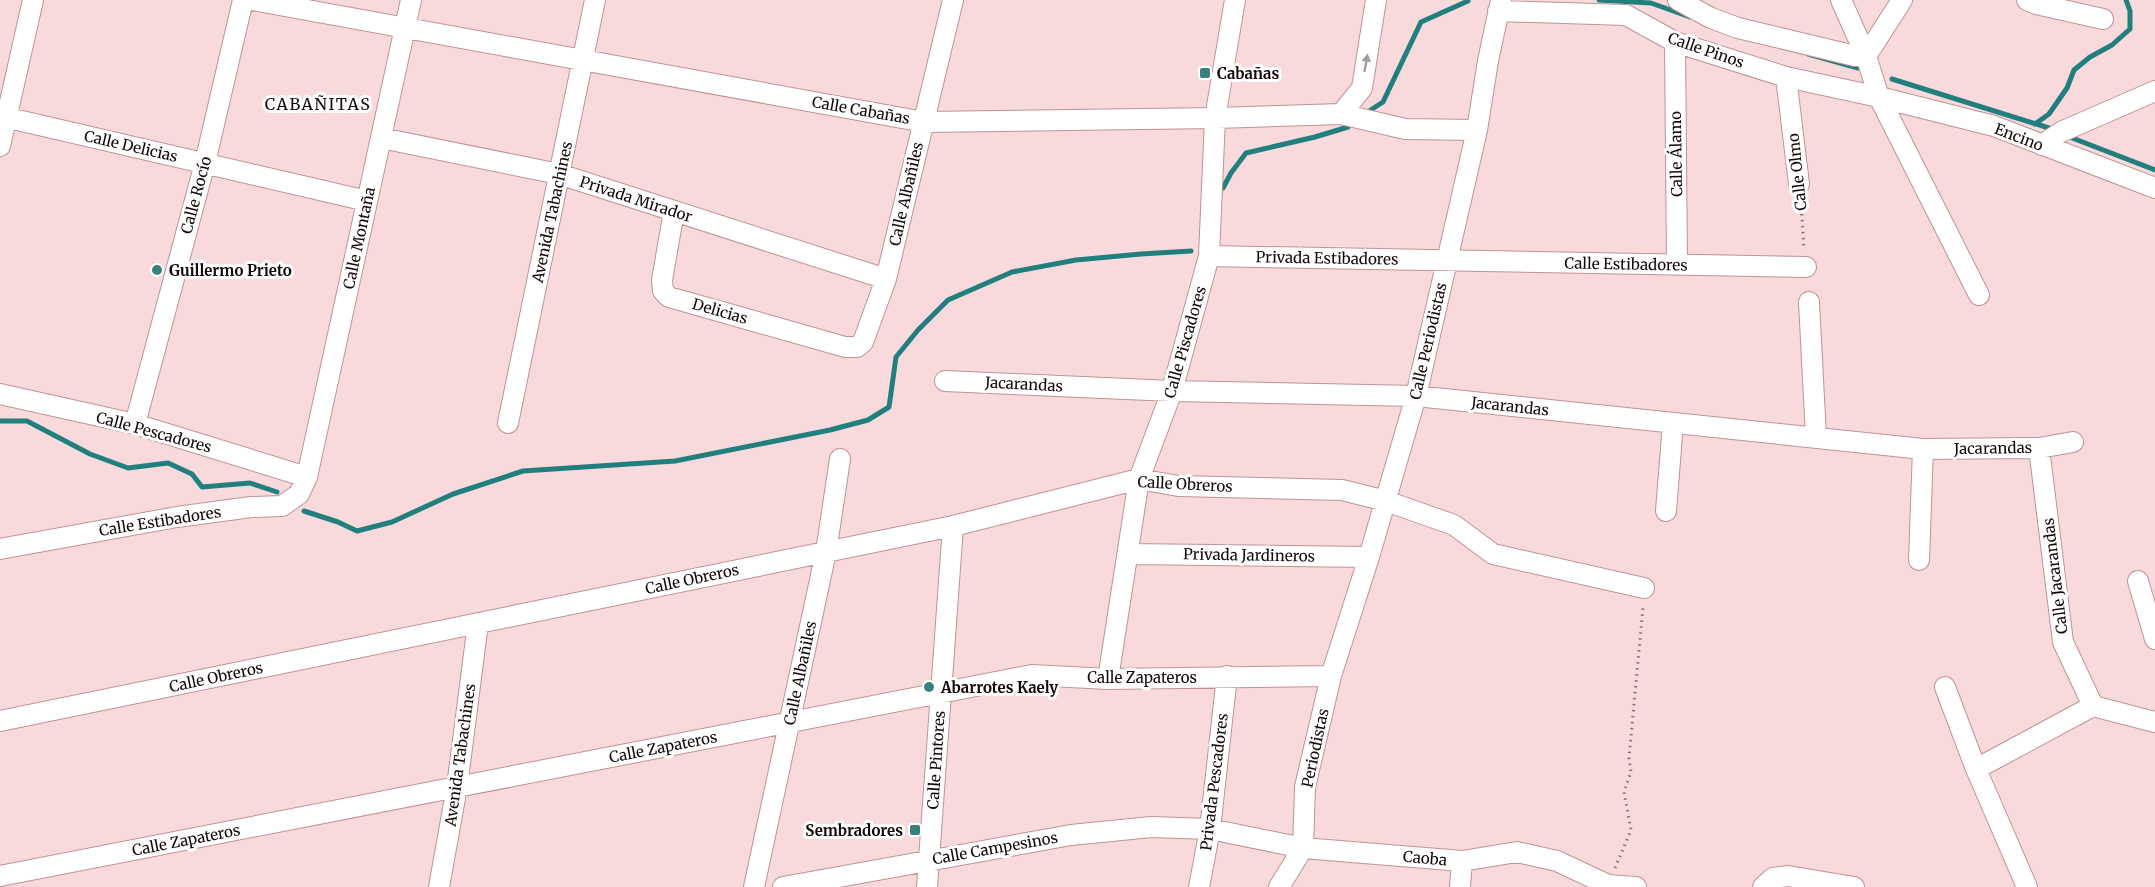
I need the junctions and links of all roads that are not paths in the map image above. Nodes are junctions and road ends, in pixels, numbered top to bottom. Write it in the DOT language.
graph roads {
  1 [pos="33,0"];
  2 [pos="243,0"];
  3 [pos="252,0"];
  4 [pos="411,0"];
  5 [pos="595,0"];
  6 [pos="953,0"];
  7 [pos="1235,0"];
  8 [pos="1376,0"];
  9 [pos="1678,0"];
  10 [pos="1841,0"];
  11 [pos="1902,0"];
  12 [pos="2027,0"];
  13 [pos="1499,6"];
  14 [pos="2103,18"];
  15 [pos="405,28"];
  16 [pos="1675,42"];
  17 [pos="1866,56"];
  18 [pos="582,60"];
  19 [pos="1786,77"];
  20 [pos="2155,91"];
  21 [pos="1879,98"];
  22 [pos="1341,114"];
  23 [pos="3,116"];
  24 [pos="1215,118"];
  25 [pos="924,122"];
  26 [pos="1476,130"];
  27 [pos="381,138"];
  28 [pos="2042,145"];
  29 [pos="0,146"];
  30 [pos="204,163"];
  31 [pos="559,174"];
  32 [pos="1799,184"];
  33 [pos="2155,188"];
  34 [pos="367,201"];
  35 [pos="674,211"];
  36 [pos="1209,256"];
  37 [pos="1446,261"];
  38 [pos="1677,265"];
  39 [pos="1806,267"];
  40 [pos="886,279"];
  41 [pos="1979,295"];
  42 [pos="1809,302"];
  43 [pos="856,348"];
  44 [pos="945,381"];
  45 [pos="1172,391"];
  46 [pos="0,394"];
  47 [pos="1416,396"];
  48 [pos="508,423"];
  49 [pos="1673,423"];
  50 [pos="135,424"];
  51 [pos="1816,437"];
  52 [pos="2073,442"];
  53 [pos="2039,448"];
  54 [pos="1923,449"];
  55 [pos="840,459"];
  56 [pos="307,477"];
  57 [pos="1139,479"];
  58 [pos="1386,501"];
  59 [pos="1666,511"];
  60 [pos="952,526"];
  61 [pos="0,549"];
  62 [pos="826,552"];
  63 [pos="1129,554"];
  64 [pos="1369,557"];
  65 [pos="1919,560"];
  66 [pos="2138,581"];
  67 [pos="1644,588"];
  68 [pos="478,623"];
  69 [pos="2155,639"];
  70 [pos="1331,675"];
  71 [pos="1227,676"];
  72 [pos="1108,679"];
  73 [pos="1945,687"];
  74 [pos="941,693"];
  75 [pos="2093,706"];
  76 [pos="0,721"];
  77 [pos="2155,722"];
  78 [pos="789,723"];
  79 [pos="1976,769"];
  80 [pos="457,787"];
  81 [pos="1210,829"];
  82 [pos="1303,848"];
  83 [pos="929,860"];
  84 [pos="1462,861"];
  85 [pos="0,876"];
  86 [pos="1608,886"];
  87 [pos="439,887"];
  88 [pos="754,887"];
  89 [pos="783,887"];
  90 [pos="927,887"];
  91 [pos="1199,887"];
  92 [pos="1279,887"];
  93 [pos="1460,887"];
  94 [pos="1636,887"];
  95 [pos="1763,887"];
  96 [pos="1854,887"];
  97 [pos="2027,887"];
  1 -- 23 [label="street"];
  2 -- 30 [label="street, Calle Rocío"];
  3 -- 15 [label="street, Calle Cabañas"];
  4 -- 15 [label="street, Calle Montaña"];
  5 -- 18 [label="street, Avenida Tabachines"];
  6 -- 25 [label="street, Calle Albañiles"];
  7 -- 24 [label="street, Calle Piscadores"];
  22 -- 8 [label="street, one-way"];
  9 -- 17 [label="street"];
  10 -- 17 [label="street"];
  11 -- 17 [label="street"];
  12 -- 14 [label="street"];
  13 -- 16 [label="street, Calle Pinos"];
  13 -- 26 [label="street, Calle Periodistas"];
  15 -- 18 [label="street, Calle Cabañas"];
  15 -- 27 [label="street, Calle Montaña"];
  16 -- 19 [label="street, Calle Pinos"];
  16 -- 38 [label="street, Calle Álamo"];
  17 -- 21 [label="street"];
  18 -- 25 [label="street, Calle Cabañas"];
  18 -- 31 [label="street, Avenida Tabachines"];
  19 -- 21 [label="street, Calle Pinos"];
  19 -- 32 [label="street, Calle Olmo"];
  20 -- 28 [label="street"];
  21 -- 28 [label="street, Encino"];
  21 -- 41 [label="street"];
  22 -- 24 [label="street, Calle Cabañas"];
  22 -- 26 [label="street, Calle Cabañas"];
  23 -- 29 [label="street"];
  23 -- 30 [label="street, Calle Delicias"];
  24 -- 25 [label="street, Calle Cabañas"];
  24 -- 36 [label="street, Calle Piscadores"];
  25 -- 40 [label="street, Calle Albañiles"];
  26 -- 37 [label="street, Calle Periodistas"];
  27 -- 31 [label="street, Privada Mirador"];
  27 -- 34 [label="street, Calle Montaña"];
  28 -- 33 [label="street, Encino"];
  30 -- 34 [label="street, Calle Delicias"];
  30 -- 50 [label="street, Calle Rocío"];
  31 -- 35 [label="street, Privada Mirador"];
  31 -- 48 [label="street, Avenida Tabachines"];
  34 -- 56 [label="street, Calle Montaña"];
  35 -- 40 [label="street, Privada Mirador"];
  35 -- 43 [label="street, Delicias"];
  36 -- 37 [label="street, Privada Estibadores"];
  36 -- 45 [label="street, Calle Piscadores"];
  37 -- 38 [label="street, Calle Estibadores"];
  37 -- 47 [label="street, Calle Periodistas"];
  38 -- 39 [label="street, Calle Estibadores"];
  40 -- 43 [label="street, Calle Albañiles"];
  42 -- 51 [label="street"];
  44 -- 45 [label="street, Jacarandas"];
  45 -- 47 [label="street, Jacarandas"];
  45 -- 57 [label="street, Calle Piscadores"];
  46 -- 50 [label="street, Calle Pescadores"];
  47 -- 49 [label="street, Jacarandas"];
  47 -- 58 [label="street, Calle Periodistas"];
  49 -- 51 [label="street, Jacarandas"];
  49 -- 59 [label="street"];
  50 -- 56 [label="street, Calle Pescadores"];
  51 -- 54 [label="street, Jacarandas"];
  52 -- 53 [label="street, Jacarandas"];
  53 -- 54 [label="street, Jacarandas"];
  53 -- 75 [label="street, Calle Jacarandas"];
  54 -- 65 [label="street"];
  55 -- 62 [label="street, Calle Albañiles"];
  56 -- 61 [label="street, Calle Estibadores"];
  57 -- 58 [label="street, Calle Obreros"];
  57 -- 60 [label="street, Calle Obreros"];
  57 -- 63 [label="street, Calle Piscadores"];
  58 -- 64 [label="street, Calle Periodistas"];
  58 -- 67 [label="street, Calle Obreros"];
  60 -- 62 [label="street, Calle Obreros"];
  60 -- 74 [label="street, Calle Pintores"];
  62 -- 68 [label="street, Calle Obreros"];
  62 -- 78 [label="street, Calle Albañiles"];
  63 -- 64 [label="street, Privada Jardineros"];
  63 -- 72 [label="street, Calle Piscadores"];
  64 -- 70 [label="street, Calle Periodistas"];
  66 -- 69 [label="street"];
  68 -- 76 [label="street, Calle Obreros"];
  68 -- 80 [label="street, Avenida Tabachines"];
  70 -- 71 [label="street, Calle Zapateros"];
  70 -- 82 [label="street, Periodistas"];
  71 -- 72 [label="street, Calle Zapateros"];
  71 -- 81 [label="street, Privada Pescadores"];
  72 -- 74 [label="street, Calle Zapateros"];
  73 -- 79 [label="street"];
  74 -- 78 [label="street, Calle Zapateros"];
  74 -- 83 [label="street, Calle Pintores"];
  75 -- 77 [label="street"];
  75 -- 79 [label="street"];
  78 -- 80 [label="street, Calle Zapateros"];
  78 -- 88 [label="street, Calle Albañiles"];
  79 -- 97 [label="street"];
  80 -- 85 [label="street, Calle Zapateros"];
  80 -- 87 [label="street, Avenida Tabachines"];
  81 -- 82 [label="street, Caoba"];
  81 -- 83 [label="street, Calle Campesinos"];
  81 -- 91 [label="street, Privada Pescadores"];
  82 -- 84 [label="street, Caoba"];
  82 -- 92 [label="street, Periodistas"];
  83 -- 89 [label="street, Calle Campesinos"];
  83 -- 90 [label="street, Calle Pintores"];
  84 -- 86 [label="street, Caoba"];
  84 -- 93 [label="street"];
  86 -- 94 [label="street, Caoba"];
  95 -- 96 [label="street"];
}
